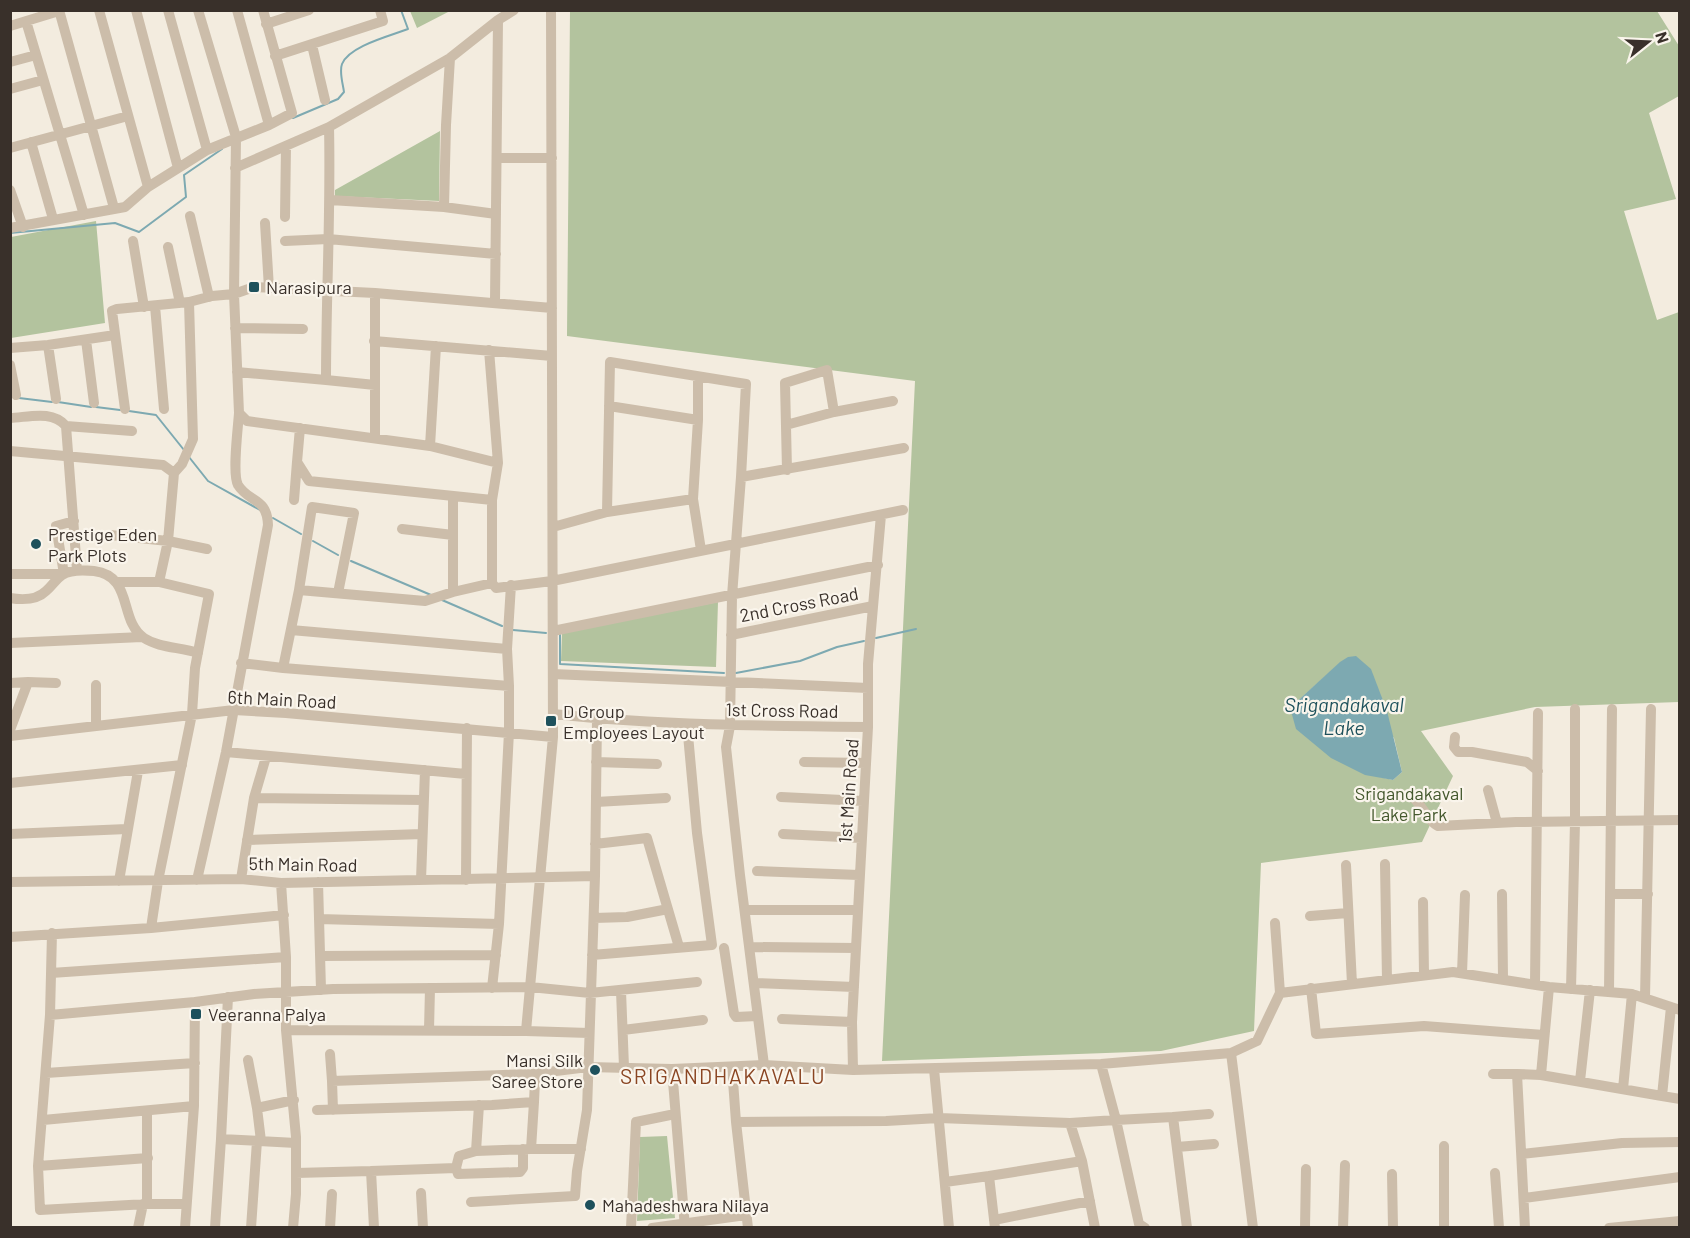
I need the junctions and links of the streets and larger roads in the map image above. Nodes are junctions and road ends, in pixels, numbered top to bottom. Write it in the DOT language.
graph roads {
  1 [pos="99,10"];
  2 [pos="136,10"];
  3 [pos="168,10"];
  4 [pos="198,10"];
  5 [pos="237,10"];
  6 [pos="263,10"];
  7 [pos="309,10"];
  8 [pos="380,10"];
  9 [pos="514,10"];
  10 [pos="551,10"];
  11 [pos="59,11"];
  12 [pos="498,20"];
  13 [pos="26,21"];
  14 [pos="266,24"];
  15 [pos="10,26"];
  16 [pos="312,45"];
  17 [pos="36,55"];
  18 [pos="275,56"];
  19 [pos="450,58"];
  20 [pos="10,62"];
  21 [pos="43,80"];
  22 [pos="10,89"];
  23 [pos="325,100"];
  24 [pos="128,116"];
  25 [pos="270,125"];
  26 [pos="329,127"];
  27 [pos="92,128"];
  28 [pos="59,135"];
  29 [pos="236,138"];
  30 [pos="31,142"];
  31 [pos="286,146"];
  32 [pos="10,148"];
  33 [pos="207,150"];
  34 [pos="497,158"];
  35 [pos="552,158"];
  36 [pos="235,166"];
  37 [pos="178,168"];
  38 [pos="148,187"];
  39 [pos="10,190"];
  40 [pos="330,200"];
  41 [pos="444,207"];
  42 [pos="114,208"];
  43 [pos="496,214"];
  44 [pos="84,215"];
  45 [pos="190,216"];
  46 [pos="285,218"];
  47 [pos="53,219"];
  48 [pos="264,223"];
  49 [pos="23,226"];
  50 [pos="10,228"];
  51 [pos="328,239"];
  52 [pos="133,241"];
  53 [pos="285,241"];
  54 [pos="168,247"];
  55 [pos="496,254"];
  56 [pos="269,288"];
  57 [pos="326,291"];
  58 [pos="375,293"];
  59 [pos="234,294"];
  60 [pos="209,297"];
  61 [pos="184,302"];
  62 [pos="495,302"];
  63 [pos="149,306"];
  64 [pos="552,308"];
  65 [pos="235,328"];
  66 [pos="303,329"];
  67 [pos="115,335"];
  68 [pos="86,340"];
  69 [pos="374,341"];
  70 [pos="48,345"];
  71 [pos="436,346"];
  72 [pos="10,348"];
  73 [pos="489,350"];
  74 [pos="552,356"];
  75 [pos="10,364"];
  76 [pos="237,372"];
  77 [pos="698,377"];
  78 [pos="326,380"];
  79 [pos="375,384"];
  80 [pos="16,394"];
  81 [pos="56,399"];
  82 [pos="893,401"];
  83 [pos="94,403"];
  84 [pos="609,406"];
  85 [pos="125,408"];
  86 [pos="164,409"];
  87 [pos="834,412"];
  88 [pos="238,413"];
  89 [pos="10,418"];
  90 [pos="698,420"];
  91 [pos="786,425"];
  92 [pos="66,426"];
  93 [pos="300,428"];
  94 [pos="132,431"];
  95 [pos="375,438"];
  96 [pos="430,446"];
  97 [pos="904,448"];
  98 [pos="10,451"];
  99 [pos="69,456"];
  100 [pos="297,462"];
  101 [pos="498,463"];
  102 [pos="787,470"];
  103 [pos="174,473"];
  104 [pos="741,477"];
  105 [pos="453,497"];
  106 [pos="693,499"];
  107 [pos="294,500"];
  108 [pos="492,500"];
  109 [pos="903,510"];
  110 [pos="607,512"];
  111 [pos="881,515"];
  112 [pos="74,521"];
  113 [pos="554,527"];
  114 [pos="402,529"];
  115 [pos="110,535"];
  116 [pos="453,535"];
  117 [pos="168,541"];
  118 [pos="735,545"];
  119 [pos="207,549"];
  120 [pos="701,550"];
  121 [pos="878,565"];
  122 [pos="77,570"];
  123 [pos="64,573"];
  124 [pos="10,574"];
  125 [pos="552,581"];
  126 [pos="117,582"];
  127 [pos="159,582"];
  128 [pos="492,583"];
  129 [pos="511,585"];
  130 [pos="299,590"];
  131 [pos="453,592"];
  132 [pos="338,593"];
  133 [pos="732,596"];
  134 [pos="10,598"];
  135 [pos="873,606"];
  136 [pos="291,630"];
  137 [pos="553,631"];
  138 [pos="731,634"];
  139 [pos="142,637"];
  140 [pos="10,643"];
  141 [pos="507,649"];
  142 [pos="198,653"];
  143 [pos="241,663"];
  144 [pos="283,668"];
  145 [pos="553,674"];
  146 [pos="28,682"];
  147 [pos="10,683"];
  148 [pos="56,683"];
  149 [pos="730,683"];
  150 [pos="96,686"];
  151 [pos="509,686"];
  152 [pos="868,688"];
  153 [pos="1575,709"];
  154 [pos="1612,709"];
  155 [pos="1651,709"];
  156 [pos="234,711"];
  157 [pos="1538,713"];
  158 [pos="192,714"];
  159 [pos="553,714"];
  160 [pos="597,719"];
  161 [pos="687,723"];
  162 [pos="96,726"];
  163 [pos="730,726"];
  164 [pos="868,727"];
  165 [pos="467,728"];
  166 [pos="10,730"];
  167 [pos="509,732"];
  168 [pos="10,736"];
  169 [pos="553,737"];
  170 [pos="1455,737"];
  171 [pos="226,752"];
  172 [pos="266,757"];
  173 [pos="596,762"];
  174 [pos="804,762"];
  175 [pos="866,763"];
  176 [pos="657,764"];
  177 [pos="182,765"];
  178 [pos="425,770"];
  179 [pos="138,771"];
  180 [pos="1538,771"];
  181 [pos="466,774"];
  182 [pos="10,783"];
  183 [pos="1488,790"];
  184 [pos="1412,796"];
  185 [pos="782,797"];
  186 [pos="254,798"];
  187 [pos="666,798"];
  188 [pos="423,800"];
  189 [pos="863,801"];
  190 [pos="596,802"];
  191 [pos="1650,820"];
  192 [pos="1680,820"];
  193 [pos="1611,821"];
  194 [pos="1497,822"];
  195 [pos="1537,822"];
  196 [pos="1575,822"];
  197 [pos="127,829"];
  198 [pos="10,834"];
  199 [pos="422,834"];
  200 [pos="783,834"];
  201 [pos="861,838"];
  202 [pos="247,840"];
  203 [pos="596,844"];
  204 [pos="1385,864"];
  205 [pos="1346,865"];
  206 [pos="757,872"];
  207 [pos="859,875"];
  208 [pos="595,876"];
  209 [pos="241,879"];
  210 [pos="500,879"];
  211 [pos="540,879"];
  212 [pos="197,880"];
  213 [pos="421,880"];
  214 [pos="466,880"];
  215 [pos="119,881"];
  216 [pos="158,881"];
  217 [pos="10,882"];
  218 [pos="318,882"];
  219 [pos="281,883"];
  220 [pos="1502,894"];
  221 [pos="1610,894"];
  222 [pos="1648,894"];
  223 [pos="1465,895"];
  224 [pos="1423,902"];
  225 [pos="668,909"];
  226 [pos="746,910"];
  227 [pos="858,910"];
  228 [pos="1348,913"];
  229 [pos="284,915"];
  230 [pos="1310,916"];
  231 [pos="319,918"];
  232 [pos="594,918"];
  233 [pos="499,924"];
  234 [pos="1275,924"];
  235 [pos="151,928"];
  236 [pos="52,933"];
  237 [pos="10,937"];
  238 [pos="679,947"];
  239 [pos="750,947"];
  240 [pos="724,948"];
  241 [pos="856,948"];
  242 [pos="496,955"];
  243 [pos="592,955"];
  244 [pos="321,956"];
  245 [pos="286,957"];
  246 [pos="51,972"];
  247 [pos="1462,973"];
  248 [pos="1424,975"];
  249 [pos="1503,978"];
  250 [pos="1387,980"];
  251 [pos="698,982"];
  252 [pos="754,983"];
  253 [pos="1352,984"];
  254 [pos="1535,984"];
  255 [pos="530,987"];
  256 [pos="854,987"];
  257 [pos="1549,987"];
  258 [pos="430,988"];
  259 [pos="492,988"];
  260 [pos="1311,988"];
  261 [pos="1571,988"];
  262 [pos="321,990"];
  263 [pos="1590,990"];
  264 [pos="621,991"];
  265 [pos="285,992"];
  266 [pos="1609,992"];
  267 [pos="590,993"];
  268 [pos="1280,993"];
  269 [pos="1632,994"];
  270 [pos="228,997"];
  271 [pos="1645,998"];
  272 [pos="195,1002"];
  273 [pos="1675,1009"];
  274 [pos="50,1014"];
  275 [pos="757,1016"];
  276 [pos="782,1019"];
  277 [pos="703,1020"];
  278 [pos="852,1022"];
  279 [pos="286,1030"];
  280 [pos="429,1030"];
  281 [pos="526,1030"];
  282 [pos="623,1030"];
  283 [pos="589,1033"];
  284 [pos="1545,1035"];
  285 [pos="1231,1053"];
  286 [pos="330,1054"];
  287 [pos="248,1060"];
  288 [pos="195,1063"];
  289 [pos="1101,1064"];
  290 [pos="764,1065"];
  291 [pos="588,1067"];
  292 [pos="624,1067"];
  293 [pos="732,1067"];
  294 [pos="672,1069"];
  295 [pos="934,1069"];
  296 [pos="853,1070"];
  297 [pos="46,1073"];
  298 [pos="532,1074"];
  299 [pos="1493,1074"];
  300 [pos="1517,1074"];
  301 [pos="1541,1075"];
  302 [pos="332,1081"];
  303 [pos="1580,1081"];
  304 [pos="1623,1089"];
  305 [pos="1662,1096"];
  306 [pos="1680,1099"];
  307 [pos="294,1100"];
  308 [pos="534,1102"];
  309 [pos="479,1105"];
  310 [pos="194,1106"];
  311 [pos="257,1108"];
  312 [pos="316,1110"];
  313 [pos="333,1110"];
  314 [pos="147,1111"];
  315 [pos="675,1114"];
  316 [pos="1209,1114"];
  317 [pos="1173,1117"];
  318 [pos="939,1118"];
  319 [pos="43,1120"];
  320 [pos="1116,1120"];
  321 [pos="736,1122"];
  322 [pos="1071,1124"];
  323 [pos="221,1139"];
  324 [pos="259,1141"];
  325 [pos="1680,1142"];
  326 [pos="296,1143"];
  327 [pos="1214,1144"];
  328 [pos="1443,1146"];
  329 [pos="1177,1148"];
  330 [pos="527,1149"];
  331 [pos="581,1149"];
  332 [pos="476,1151"];
  333 [pos="1522,1154"];
  334 [pos="148,1158"];
  335 [pos="1082,1161"];
  336 [pos="1345,1165"];
  337 [pos="38,1166"];
  338 [pos="456,1168"];
  339 [pos="1306,1169"];
  340 [pos="371,1171"];
  341 [pos="296,1173"];
  342 [pos="1496,1173"];
  343 [pos="1392,1174"];
  344 [pos="988,1176"];
  345 [pos="1680,1177"];
  346 [pos="945,1182"];
  347 [pos="421,1193"];
  348 [pos="332,1194"];
  349 [pos="1524,1198"];
  350 [pos="1090,1201"];
  351 [pos="471,1202"];
  352 [pos="145,1204"];
  353 [pos="186,1204"];
  354 [pos="746,1215"];
  355 [pos="1680,1221"];
  356 [pos="995,1224"];
  357 [pos="685,1226"];
  358 [pos="138,1227"];
  359 [pos="185,1227"];
  360 [pos="215,1227"];
  361 [pos="251,1227"];
  362 [pos="293,1227"];
  363 [pos="330,1227"];
  364 [pos="374,1227"];
  365 [pos="423,1227"];
  366 [pos="631,1227"];
  367 [pos="651,1227"];
  368 [pos="748,1227"];
  369 [pos="949,1227"];
  370 [pos="1095,1227"];
  371 [pos="1145,1227"];
  372 [pos="1187,1227"];
  373 [pos="1253,1227"];
  374 [pos="1305,1227"];
  375 [pos="1343,1227"];
  376 [pos="1393,1227"];
  377 [pos="1444,1227"];
  378 [pos="1499,1227"];
  379 [pos="1525,1227"];
  380 [pos="1609,1227"];
  1 -- 24 [label="street"];
  2 -- 37 [label="street"];
  3 -- 33 [label="street"];
  4 -- 29 [label="street"];
  5 -- 25 [label="street"];
  6 -- 14 [label="street"];
  7 -- 14 [label="street"];
  8 -- 16 [label="street"];
  9 -- 12 [label="street"];
  10 -- 35 [label="street"];
  11 -- 13 [label="street"];
  11 -- 27 [label="street"];
  12 -- 19 [label="street"];
  12 -- 34 [label="street"];
  13 -- 15 [label="street"];
  13 -- 17 [label="street"];
  14 -- 18 [label="street"];
  16 -- 18 [label="street"];
  16 -- 23 [label="street"];
  17 -- 20 [label="street"];
  17 -- 21 [label="street"];
  18 -- 25 [label="street"];
  19 -- 26 [label="street"];
  19 -- 41 [label="street"];
  21 -- 22 [label="street"];
  21 -- 28 [label="street"];
  24 -- 27 [label="street"];
  24 -- 38 [label="street"];
  25 -- 29 [label="street"];
  26 -- 31 [label="street"];
  26 -- 40 [label="street"];
  27 -- 28 [label="street"];
  27 -- 42 [label="street"];
  28 -- 30 [label="street"];
  28 -- 44 [label="street"];
  29 -- 33 [label="street"];
  29 -- 36 [label="street"];
  30 -- 32 [label="street"];
  30 -- 47 [label="street"];
  31 -- 36 [label="street"];
  31 -- 46 [label="street"];
  33 -- 37 [label="street"];
  34 -- 35 [label="street"];
  34 -- 43 [label="street"];
  35 -- 64 [label="street"];
  36 -- 59 [label="street"];
  37 -- 38 [label="street"];
  38 -- 42 [label="street"];
  39 -- 49 [label="street"];
  40 -- 41 [label="street"];
  40 -- 51 [label="street"];
  41 -- 43 [label="street"];
  42 -- 44 [label="street"];
  43 -- 55 [label="street"];
  44 -- 47 [label="street"];
  45 -- 60 [label="street"];
  47 -- 49 [label="street"];
  48 -- 56 [label="street"];
  49 -- 50 [label="street"];
  51 -- 53 [label="street"];
  51 -- 55 [label="street"];
  51 -- 57 [label="street"];
  52 -- 63 [label="street"];
  54 -- 61 [label="street"];
  55 -- 62 [label="street"];
  56 -- 57 [label="street"];
  56 -- 59 [label="street"];
  57 -- 58 [label="street"];
  57 -- 78 [label="street"];
  58 -- 62 [label="street"];
  58 -- 69 [label="street"];
  59 -- 60 [label="street"];
  59 -- 65 [label="street"];
  60 -- 61 [label="street"];
  61 -- 63 [label="street"];
  61 -- 103 [label="street"];
  62 -- 64 [label="street"];
  63 -- 67 [label="street"];
  63 -- 86 [label="street"];
  64 -- 74 [label="street"];
  65 -- 66 [label="street"];
  65 -- 76 [label="street"];
  67 -- 68 [label="street"];
  67 -- 85 [label="street"];
  68 -- 70 [label="street"];
  68 -- 83 [label="street"];
  69 -- 71 [label="street"];
  69 -- 79 [label="street"];
  70 -- 72 [label="street"];
  70 -- 81 [label="street"];
  71 -- 73 [label="street"];
  71 -- 96 [label="street"];
  73 -- 74 [label="street"];
  73 -- 101 [label="street"];
  74 -- 113 [label="street"];
  75 -- 80 [label="street"];
  76 -- 78 [label="street"];
  76 -- 88 [label="street"];
  77 -- 84 [label="street"];
  77 -- 90 [label="street"];
  77 -- 104 [label="street"];
  78 -- 79 [label="street"];
  79 -- 95 [label="street"];
  82 -- 87 [label="street"];
  84 -- 90 [label="street"];
  84 -- 110 [label="street"];
  87 -- 91 [label="street"];
  87 -- 91 [label="street"];
  88 -- 93 [label="street"];
  88 -- 143 [label="street"];
  89 -- 92 [label="street"];
  90 -- 106 [label="street"];
  91 -- 102 [label="street"];
  92 -- 94 [label="street"];
  92 -- 99 [label="street"];
  93 -- 95 [label="street"];
  93 -- 100 [label="street"];
  95 -- 96 [label="street"];
  96 -- 101 [label="street"];
  97 -- 102 [label="street"];
  98 -- 99 [label="street"];
  99 -- 103 [label="street"];
  99 -- 112 [label="street"];
  100 -- 105 [label="street"];
  100 -- 107 [label="street"];
  101 -- 108 [label="street"];
  102 -- 104 [label="street"];
  103 -- 117 [label="street"];
  104 -- 118 [label="street"];
  105 -- 108 [label="street"];
  105 -- 116 [label="street"];
  106 -- 110 [label="street"];
  106 -- 120 [label="street"];
  108 -- 128 [label="street"];
  109 -- 111 [label="street"];
  110 -- 113 [label="street"];
  111 -- 118 [label="street"];
  111 -- 121 [label="street, 1st Main Road"];
  112 -- 122 [label="street"];
  112 -- 123 [label="street"];
  113 -- 125 [label="street"];
  114 -- 116 [label="street"];
  115 -- 117 [label="street"];
  116 -- 131 [label="street"];
  117 -- 119 [label="street"];
  117 -- 127 [label="street"];
  118 -- 120 [label="street"];
  118 -- 133 [label="street"];
  120 -- 125 [label="street"];
  121 -- 133 [label="street"];
  121 -- 135 [label="street, 1st Main Road"];
  122 -- 123 [label="street"];
  122 -- 126 [label="street"];
  123 -- 124 [label="street"];
  123 -- 134 [label="street"];
  125 -- 129 [label="street"];
  125 -- 137 [label="street"];
  126 -- 127 [label="street"];
  126 -- 139 [label="street"];
  127 -- 142 [label="street"];
  128 -- 129 [label="street"];
  128 -- 131 [label="street"];
  129 -- 141 [label="street"];
  130 -- 132 [label="street"];
  130 -- 132 [label="street"];
  130 -- 136 [label="street"];
  131 -- 132 [label="street"];
  133 -- 137 [label="street"];
  133 -- 138 [label="street"];
  135 -- 138 [label="street, 2nd Cross Road"];
  135 -- 152 [label="street, 1st Main Road"];
  136 -- 141 [label="street"];
  136 -- 144 [label="street"];
  137 -- 145 [label="street"];
  138 -- 149 [label="street"];
  139 -- 140 [label="street"];
  139 -- 142 [label="street"];
  141 -- 151 [label="street"];
  142 -- 158 [label="street"];
  143 -- 144 [label="street"];
  143 -- 156 [label="street"];
  144 -- 151 [label="street"];
  145 -- 149 [label="street"];
  145 -- 159 [label="street"];
  146 -- 147 [label="street"];
  146 -- 148 [label="street"];
  146 -- 166 [label="street"];
  149 -- 152 [label="street"];
  149 -- 163 [label="street"];
  150 -- 162 [label="street"];
  151 -- 167 [label="street"];
  152 -- 164 [label="street, 1st Main Road"];
  153 -- 196 [label="street"];
  154 -- 193 [label="street"];
  155 -- 191 [label="street"];
  156 -- 158 [label="street, 6th Main Road"];
  156 -- 165 [label="street, 6th Main Road"];
  156 -- 171 [label="street"];
  157 -- 180 [label="street"];
  158 -- 162 [label="street, 6th Main Road"];
  158 -- 177 [label="street"];
  159 -- 160 [label="street, 1st Cross Road"];
  159 -- 169 [label="street"];
  160 -- 161 [label="street, 1st Cross Road"];
  160 -- 173 [label="street"];
  161 -- 163 [label="street, 1st Cross Road"];
  161 -- 238 [label="street"];
  162 -- 168 [label="street, 6th Main Road"];
  163 -- 164 [label="street, 1st Cross Road"];
  163 -- 226 [label="street"];
  164 -- 175 [label="street, 1st Main Road"];
  165 -- 167 [label="street, 6th Main Road"];
  165 -- 181 [label="street"];
  167 -- 169 [label="street, 6th Main Road"];
  167 -- 210 [label="street"];
  169 -- 211 [label="street"];
  170 -- 180 [label="street"];
  171 -- 172 [label="street"];
  171 -- 212 [label="street"];
  172 -- 178 [label="street"];
  172 -- 186 [label="street"];
  173 -- 176 [label="street"];
  173 -- 190 [label="street"];
  174 -- 175 [label="street"];
  175 -- 189 [label="street, 1st Main Road"];
  177 -- 179 [label="street"];
  177 -- 216 [label="street"];
  178 -- 181 [label="street"];
  178 -- 188 [label="street"];
  179 -- 182 [label="street"];
  179 -- 197 [label="street"];
  180 -- 195 [label="street"];
  181 -- 214 [label="street"];
  183 -- 194 [label="street"];
  184 -- 194 [label="street"];
  185 -- 189 [label="street"];
  186 -- 188 [label="street"];
  186 -- 202 [label="street"];
  187 -- 190 [label="street"];
  188 -- 199 [label="street"];
  189 -- 201 [label="street, 1st Main Road"];
  190 -- 203 [label="street"];
  191 -- 192 [label="street"];
  191 -- 193 [label="street"];
  191 -- 222 [label="street"];
  193 -- 196 [label="street"];
  193 -- 221 [label="street"];
  194 -- 195 [label="street"];
  195 -- 196 [label="street"];
  195 -- 254 [label="street"];
  196 -- 261 [label="street"];
  197 -- 198 [label="street"];
  197 -- 215 [label="street"];
  199 -- 202 [label="street"];
  199 -- 213 [label="street"];
  200 -- 201 [label="street"];
  201 -- 207 [label="street, 1st Main Road"];
  202 -- 209 [label="street"];
  203 -- 208 [label="street"];
  203 -- 225 [label="street"];
  204 -- 250 [label="street"];
  205 -- 228 [label="street"];
  206 -- 207 [label="street"];
  207 -- 227 [label="street, 1st Main Road"];
  208 -- 211 [label="street, 5th Main Road"];
  208 -- 232 [label="street"];
  209 -- 212 [label="street, 5th Main Road"];
  209 -- 219 [label="street, 5th Main Road"];
  210 -- 211 [label="street, 5th Main Road"];
  210 -- 214 [label="street, 5th Main Road"];
  210 -- 233 [label="street"];
  211 -- 255 [label="street"];
  212 -- 216 [label="street, 5th Main Road"];
  213 -- 214 [label="street, 5th Main Road"];
  213 -- 218 [label="street, 5th Main Road"];
  215 -- 216 [label="street, 5th Main Road"];
  215 -- 217 [label="street, 5th Main Road"];
  216 -- 235 [label="street"];
  218 -- 219 [label="street, 5th Main Road"];
  218 -- 231 [label="street"];
  219 -- 229 [label="street"];
  220 -- 249 [label="street"];
  221 -- 222 [label="street"];
  221 -- 266 [label="street"];
  222 -- 271 [label="street"];
  223 -- 247 [label="street"];
  224 -- 248 [label="street"];
  225 -- 232 [label="street"];
  225 -- 238 [label="street"];
  226 -- 227 [label="street"];
  226 -- 239 [label="street"];
  227 -- 241 [label="street, 1st Main Road"];
  228 -- 230 [label="street"];
  228 -- 253 [label="street"];
  229 -- 235 [label="street"];
  229 -- 245 [label="street"];
  231 -- 233 [label="street"];
  231 -- 244 [label="street"];
  232 -- 243 [label="street"];
  233 -- 242 [label="street"];
  234 -- 268 [label="street"];
  235 -- 236 [label="street"];
  236 -- 237 [label="street"];
  236 -- 246 [label="street"];
  238 -- 243 [label="street"];
  239 -- 241 [label="street"];
  239 -- 252 [label="street"];
  240 -- 275 [label="street"];
  241 -- 256 [label="street, 1st Main Road"];
  242 -- 244 [label="street"];
  242 -- 259 [label="street"];
  243 -- 267 [label="street"];
  244 -- 262 [label="street"];
  245 -- 246 [label="street"];
  245 -- 265 [label="street"];
  246 -- 274 [label="street"];
  247 -- 248 [label="street"];
  247 -- 249 [label="street"];
  248 -- 250 [label="street"];
  249 -- 254 [label="street"];
  250 -- 253 [label="street"];
  251 -- 264 [label="street"];
  252 -- 256 [label="street"];
  252 -- 275 [label="street"];
  253 -- 260 [label="street"];
  254 -- 257 [label="street"];
  255 -- 259 [label="street"];
  255 -- 267 [label="street"];
  255 -- 281 [label="street"];
  256 -- 278 [label="street, 1st Main Road"];
  257 -- 261 [label="street"];
  257 -- 284 [label="street"];
  258 -- 259 [label="street"];
  258 -- 262 [label="street"];
  258 -- 280 [label="street"];
  260 -- 268 [label="street"];
  260 -- 284 [label="street"];
  261 -- 263 [label="street"];
  262 -- 265 [label="street"];
  263 -- 266 [label="street"];
  263 -- 303 [label="street"];
  264 -- 267 [label="street"];
  264 -- 282 [label="street"];
  265 -- 270 [label="street"];
  265 -- 279 [label="street"];
  266 -- 269 [label="street"];
  267 -- 283 [label="street"];
  268 -- 285 [label="street"];
  269 -- 271 [label="street"];
  269 -- 304 [label="street"];
  270 -- 272 [label="street"];
  270 -- 323 [label="street"];
  271 -- 273 [label="street"];
  272 -- 274 [label="street"];
  272 -- 288 [label="street"];
  273 -- 305 [label="street"];
  274 -- 297 [label="street"];
  275 -- 290 [label="street"];
  276 -- 278 [label="street"];
  277 -- 282 [label="street"];
  278 -- 296 [label="street, 1st Main Road"];
  279 -- 280 [label="street"];
  279 -- 307 [label="street"];
  280 -- 281 [label="street"];
  281 -- 283 [label="street"];
  282 -- 292 [label="street"];
  283 -- 291 [label="street"];
  284 -- 301 [label="street"];
  285 -- 289 [label="street"];
  285 -- 373 [label="street"];
  286 -- 302 [label="street"];
  287 -- 311 [label="street"];
  288 -- 297 [label="street"];
  288 -- 310 [label="street"];
  289 -- 295 [label="street"];
  289 -- 320 [label="street"];
  290 -- 293 [label="street"];
  290 -- 296 [label="street"];
  291 -- 292 [label="street"];
  291 -- 298 [label="street"];
  291 -- 331 [label="street"];
  292 -- 294 [label="street"];
  293 -- 294 [label="street"];
  293 -- 321 [label="street"];
  294 -- 315 [label="street"];
  295 -- 296 [label="street"];
  295 -- 318 [label="street"];
  297 -- 319 [label="street"];
  298 -- 302 [label="street"];
  298 -- 308 [label="street"];
  299 -- 300 [label="street"];
  300 -- 301 [label="street"];
  300 -- 333 [label="street"];
  301 -- 303 [label="street"];
  302 -- 313 [label="street"];
  303 -- 304 [label="street"];
  304 -- 305 [label="street"];
  305 -- 306 [label="street"];
  307 -- 311 [label="street"];
  307 -- 326 [label="street"];
  308 -- 309 [label="street"];
  308 -- 330 [label="street"];
  309 -- 313 [label="street"];
  309 -- 332 [label="street"];
  310 -- 314 [label="street"];
  310 -- 353 [label="street"];
  311 -- 324 [label="street"];
  312 -- 313 [label="street"];
  314 -- 319 [label="street"];
  314 -- 334 [label="street"];
  315 -- 357 [label="street"];
  315 -- 366 [label="street"];
  316 -- 317 [label="street"];
  317 -- 320 [label="street"];
  317 -- 329 [label="street"];
  318 -- 321 [label="street"];
  318 -- 322 [label="street"];
  318 -- 346 [label="street"];
  319 -- 337 [label="street"];
  320 -- 322 [label="street"];
  320 -- 371 [label="street"];
  321 -- 354 [label="street"];
  322 -- 335 [label="street"];
  323 -- 324 [label="street"];
  323 -- 360 [label="street"];
  324 -- 326 [label="street"];
  324 -- 361 [label="street"];
  325 -- 333 [label="street"];
  326 -- 341 [label="street"];
  327 -- 329 [label="street"];
  328 -- 377 [label="street"];
  329 -- 372 [label="street"];
  330 -- 331 [label="street"];
  330 -- 332 [label="street"];
  330 -- 338 [label="street"];
  331 -- 351 [label="street"];
  332 -- 338 [label="street"];
  333 -- 349 [label="street"];
  334 -- 337 [label="street"];
  334 -- 352 [label="street"];
  335 -- 344 [label="street"];
  335 -- 350 [label="street"];
  336 -- 375 [label="street"];
  337 -- 352 [label="street"];
  338 -- 340 [label="street"];
  339 -- 374 [label="street"];
  340 -- 341 [label="street"];
  340 -- 364 [label="street"];
  341 -- 362 [label="street"];
  342 -- 378 [label="street"];
  343 -- 376 [label="street"];
  344 -- 346 [label="street"];
  344 -- 356 [label="street"];
  345 -- 349 [label="street"];
  346 -- 369 [label="street"];
  347 -- 365 [label="street"];
  348 -- 363 [label="street"];
  349 -- 379 [label="street"];
  350 -- 356 [label="street"];
  350 -- 370 [label="street"];
  352 -- 353 [label="street"];
  352 -- 358 [label="street"];
  353 -- 359 [label="street"];
  354 -- 357 [label="street"];
  354 -- 368 [label="street"];
  355 -- 380 [label="street"];
  357 -- 367 [label="street"];
}
